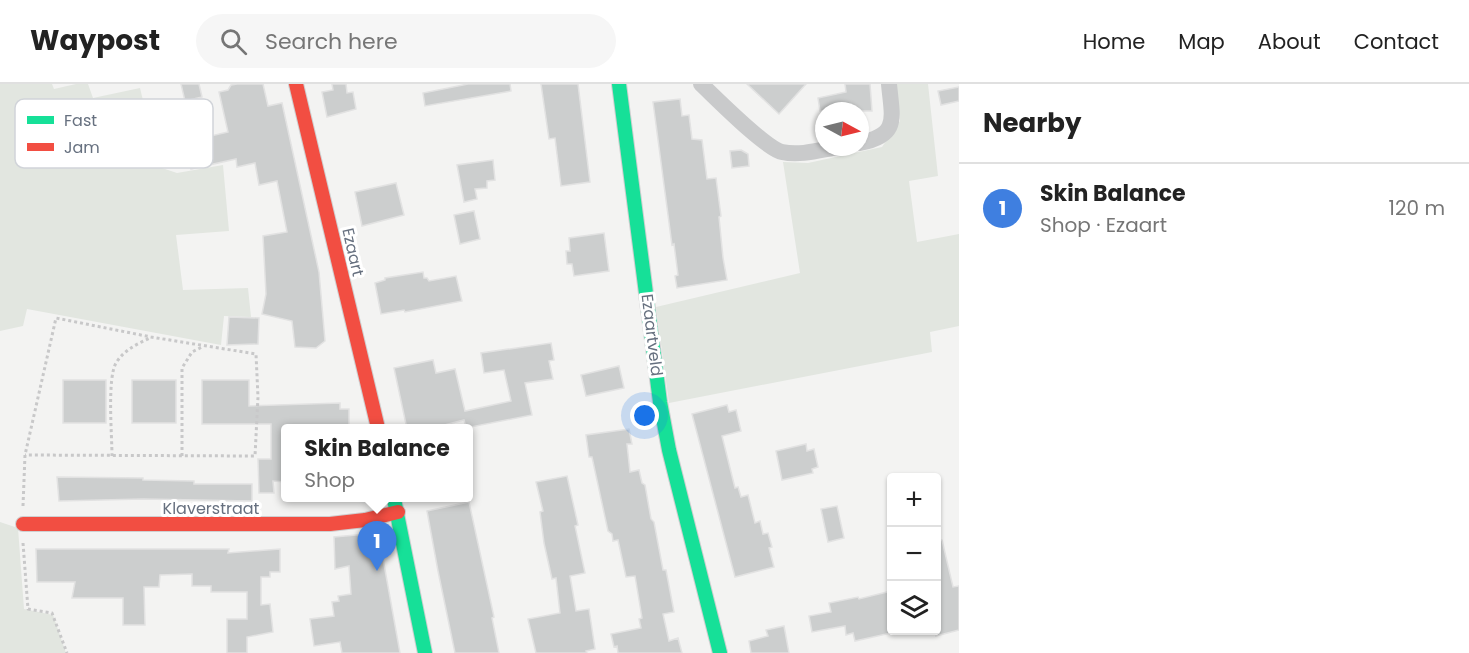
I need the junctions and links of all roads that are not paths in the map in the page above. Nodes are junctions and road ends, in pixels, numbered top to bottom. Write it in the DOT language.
graph roads {
  1 [pos="296,84"];
  2 [pos="619,84"];
  3 [pos="701,84"];
  4 [pos="889,84"];
  5 [pos="869,141"];
  6 [pos="815,150"];
  7 [pos="377,424"];
  8 [pos="395,502"];
  9 [pos="398,512"];
  10 [pos="23,524"];
  11 [pos="425,653"];
  12 [pos="720,653"];
  1 -- 7 [label="street, Ezaart"];
  2 -- 12 [label="street, Ezaartveld"];
  3 -- 6 [label="street"];
  4 -- 5 [label="street"];
  8 -- 9 [label="street"];
  9 -- 10 [label="street, Klaverstraat"];
  9 -- 11 [label="street"];
}
